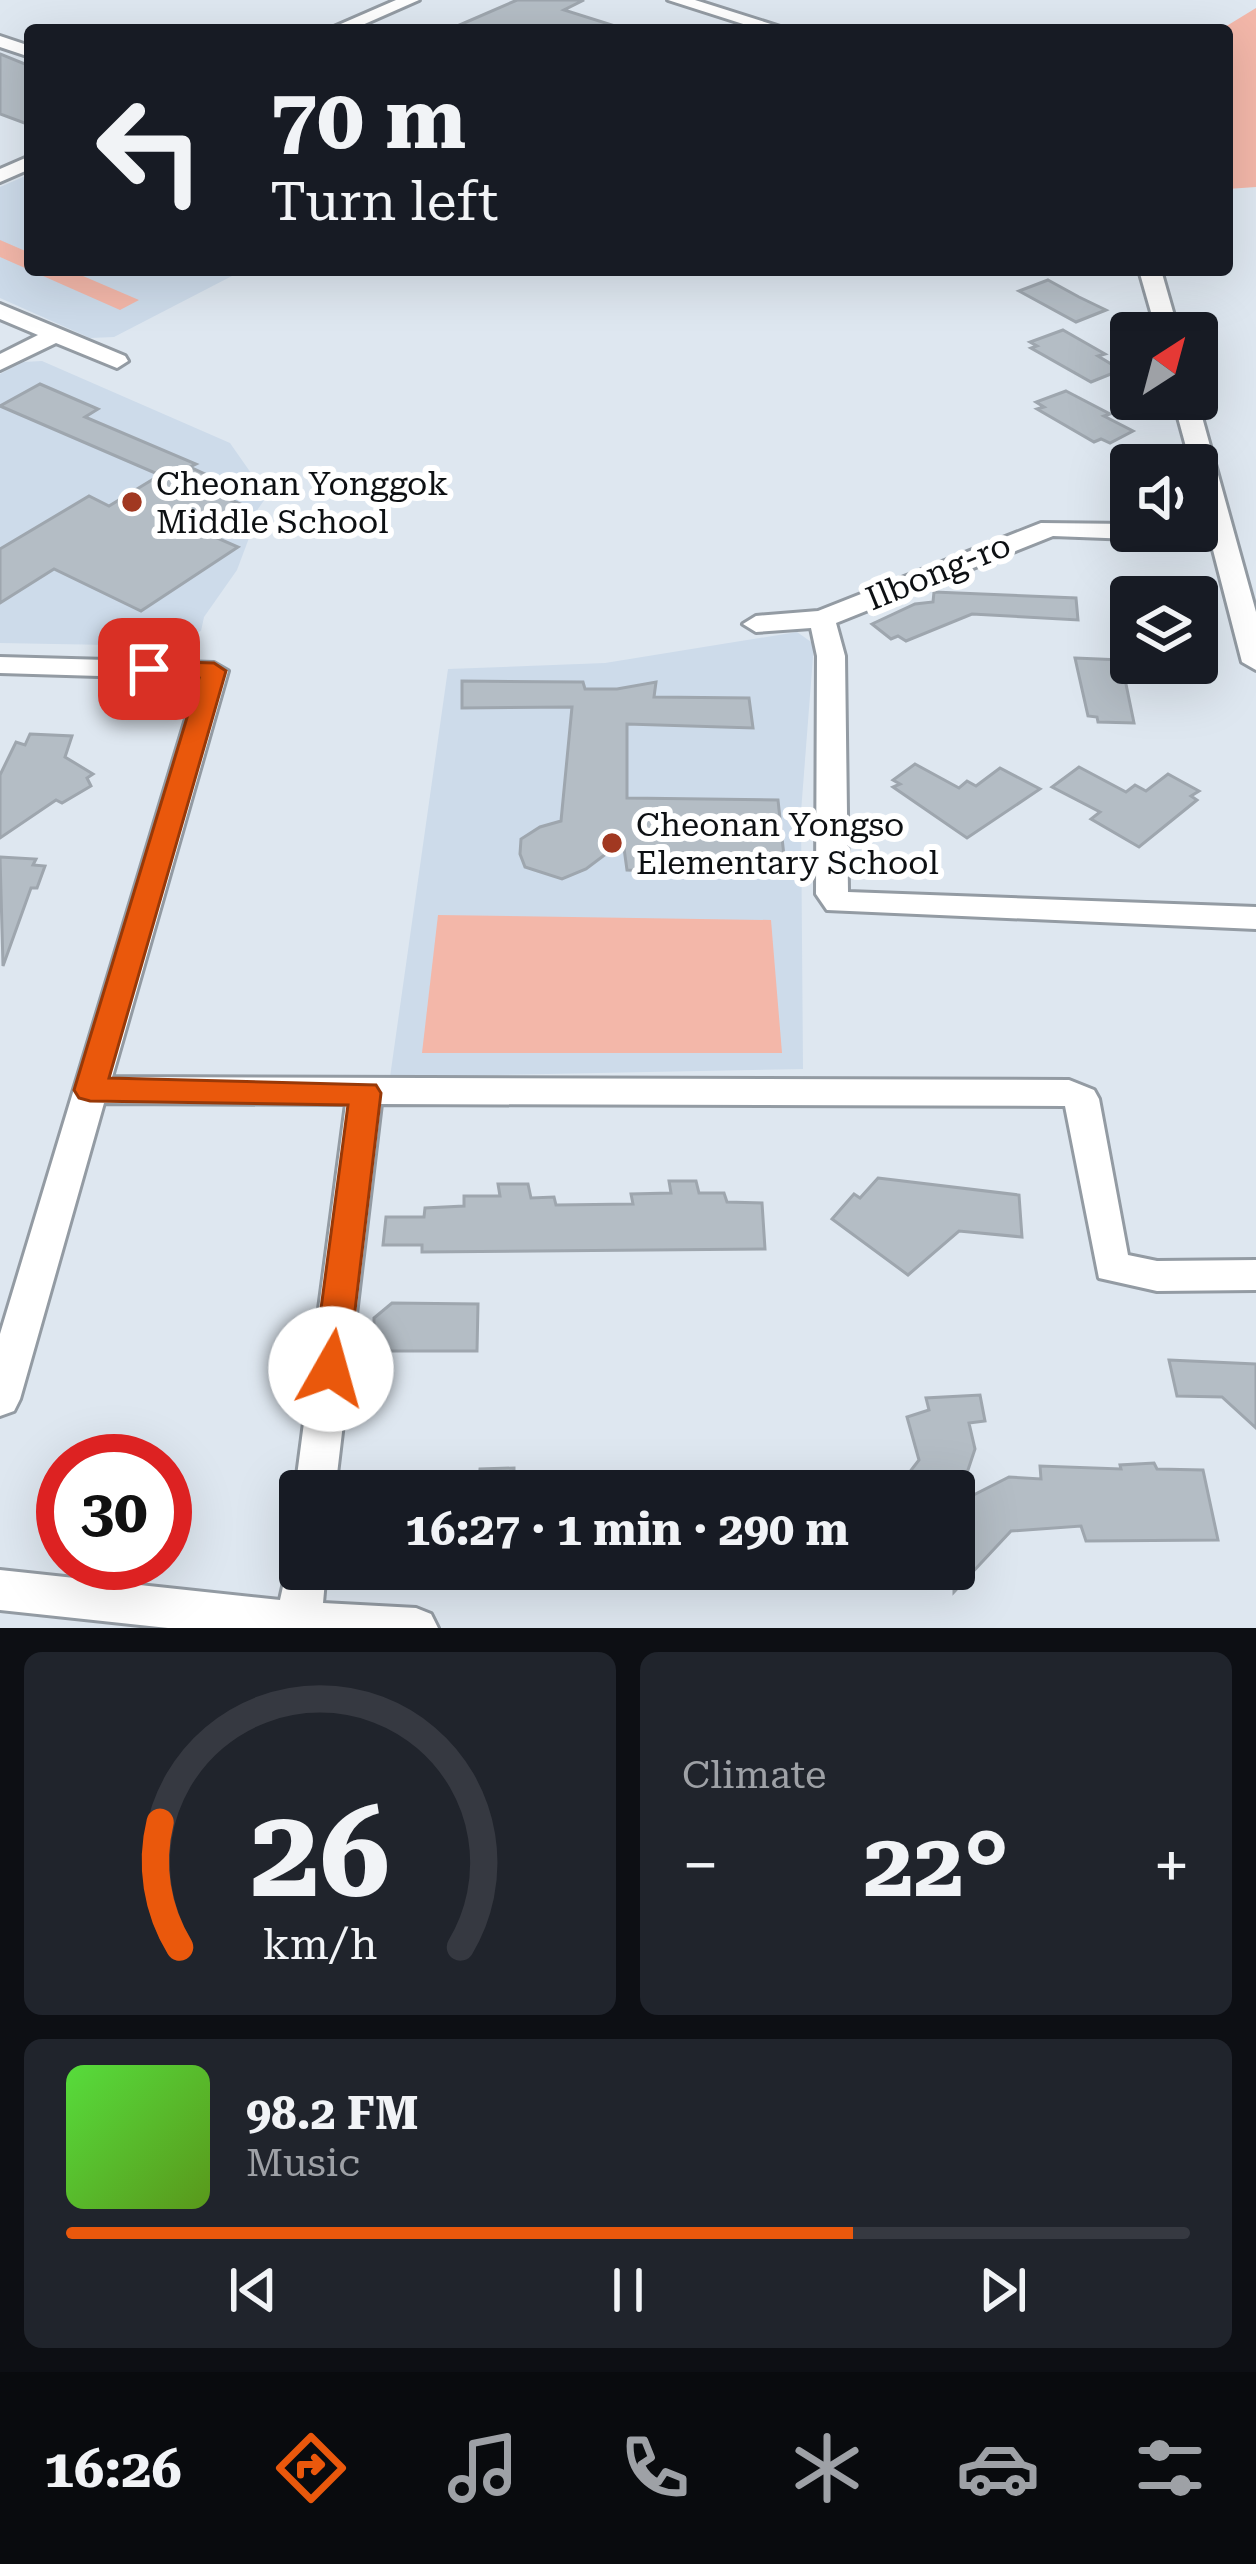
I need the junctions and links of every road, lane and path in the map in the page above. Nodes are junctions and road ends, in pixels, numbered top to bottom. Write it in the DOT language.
graph roads {
  1 [pos="411,0"];
  2 [pos="676,0"];
  3 [pos="351,24"];
  4 [pos="760,24"];
  5 [pos="1152,276"];
  6 [pos="0,311"];
  7 [pos="1162,312"];
  8 [pos="55,334"];
  9 [pos="117,361"];
  10 [pos="0,363"];
  11 [pos="1191,420"];
  12 [pos="1221,535"];
  13 [pos="822,619"];
  14 [pos="756,624"];
  15 [pos="1256,662"];
  16 [pos="0,665"];
  17 [pos="1256,917"];
  18 [pos="90,1090"];
  19 [pos="365,1093"];
  20 [pos="1256,1276"];
  21 [pos="0,1399"];
  22 [pos="318,1470"];
  23 [pos="0,1590"];
  24 [pos="302,1590"];
  25 [pos="298,1622"];
  26 [pos="416,1628"];
  1 -- 3 [label="street"];
  2 -- 4 [label="street"];
  5 -- 7 [label="street"];
  6 -- 8 [label="street"];
  8 -- 9 [label="street"];
  8 -- 10 [label="street"];
  11 -- 12 [label="street"];
  12 -- 13 [label="street, Ilbong-ro"];
  12 -- 15 [label="street"];
  13 -- 14 [label="street"];
  13 -- 17 [label="street, Ilbong-ro"];
  16 -- 18 [label="street"];
  18 -- 19 [label="street"];
  18 -- 21 [label="street"];
  19 -- 20 [label="street"];
  19 -- 22 [label="street"];
  23 -- 25 [label="street"];
  24 -- 25 [label="street"];
  25 -- 26 [label="street"];
}
